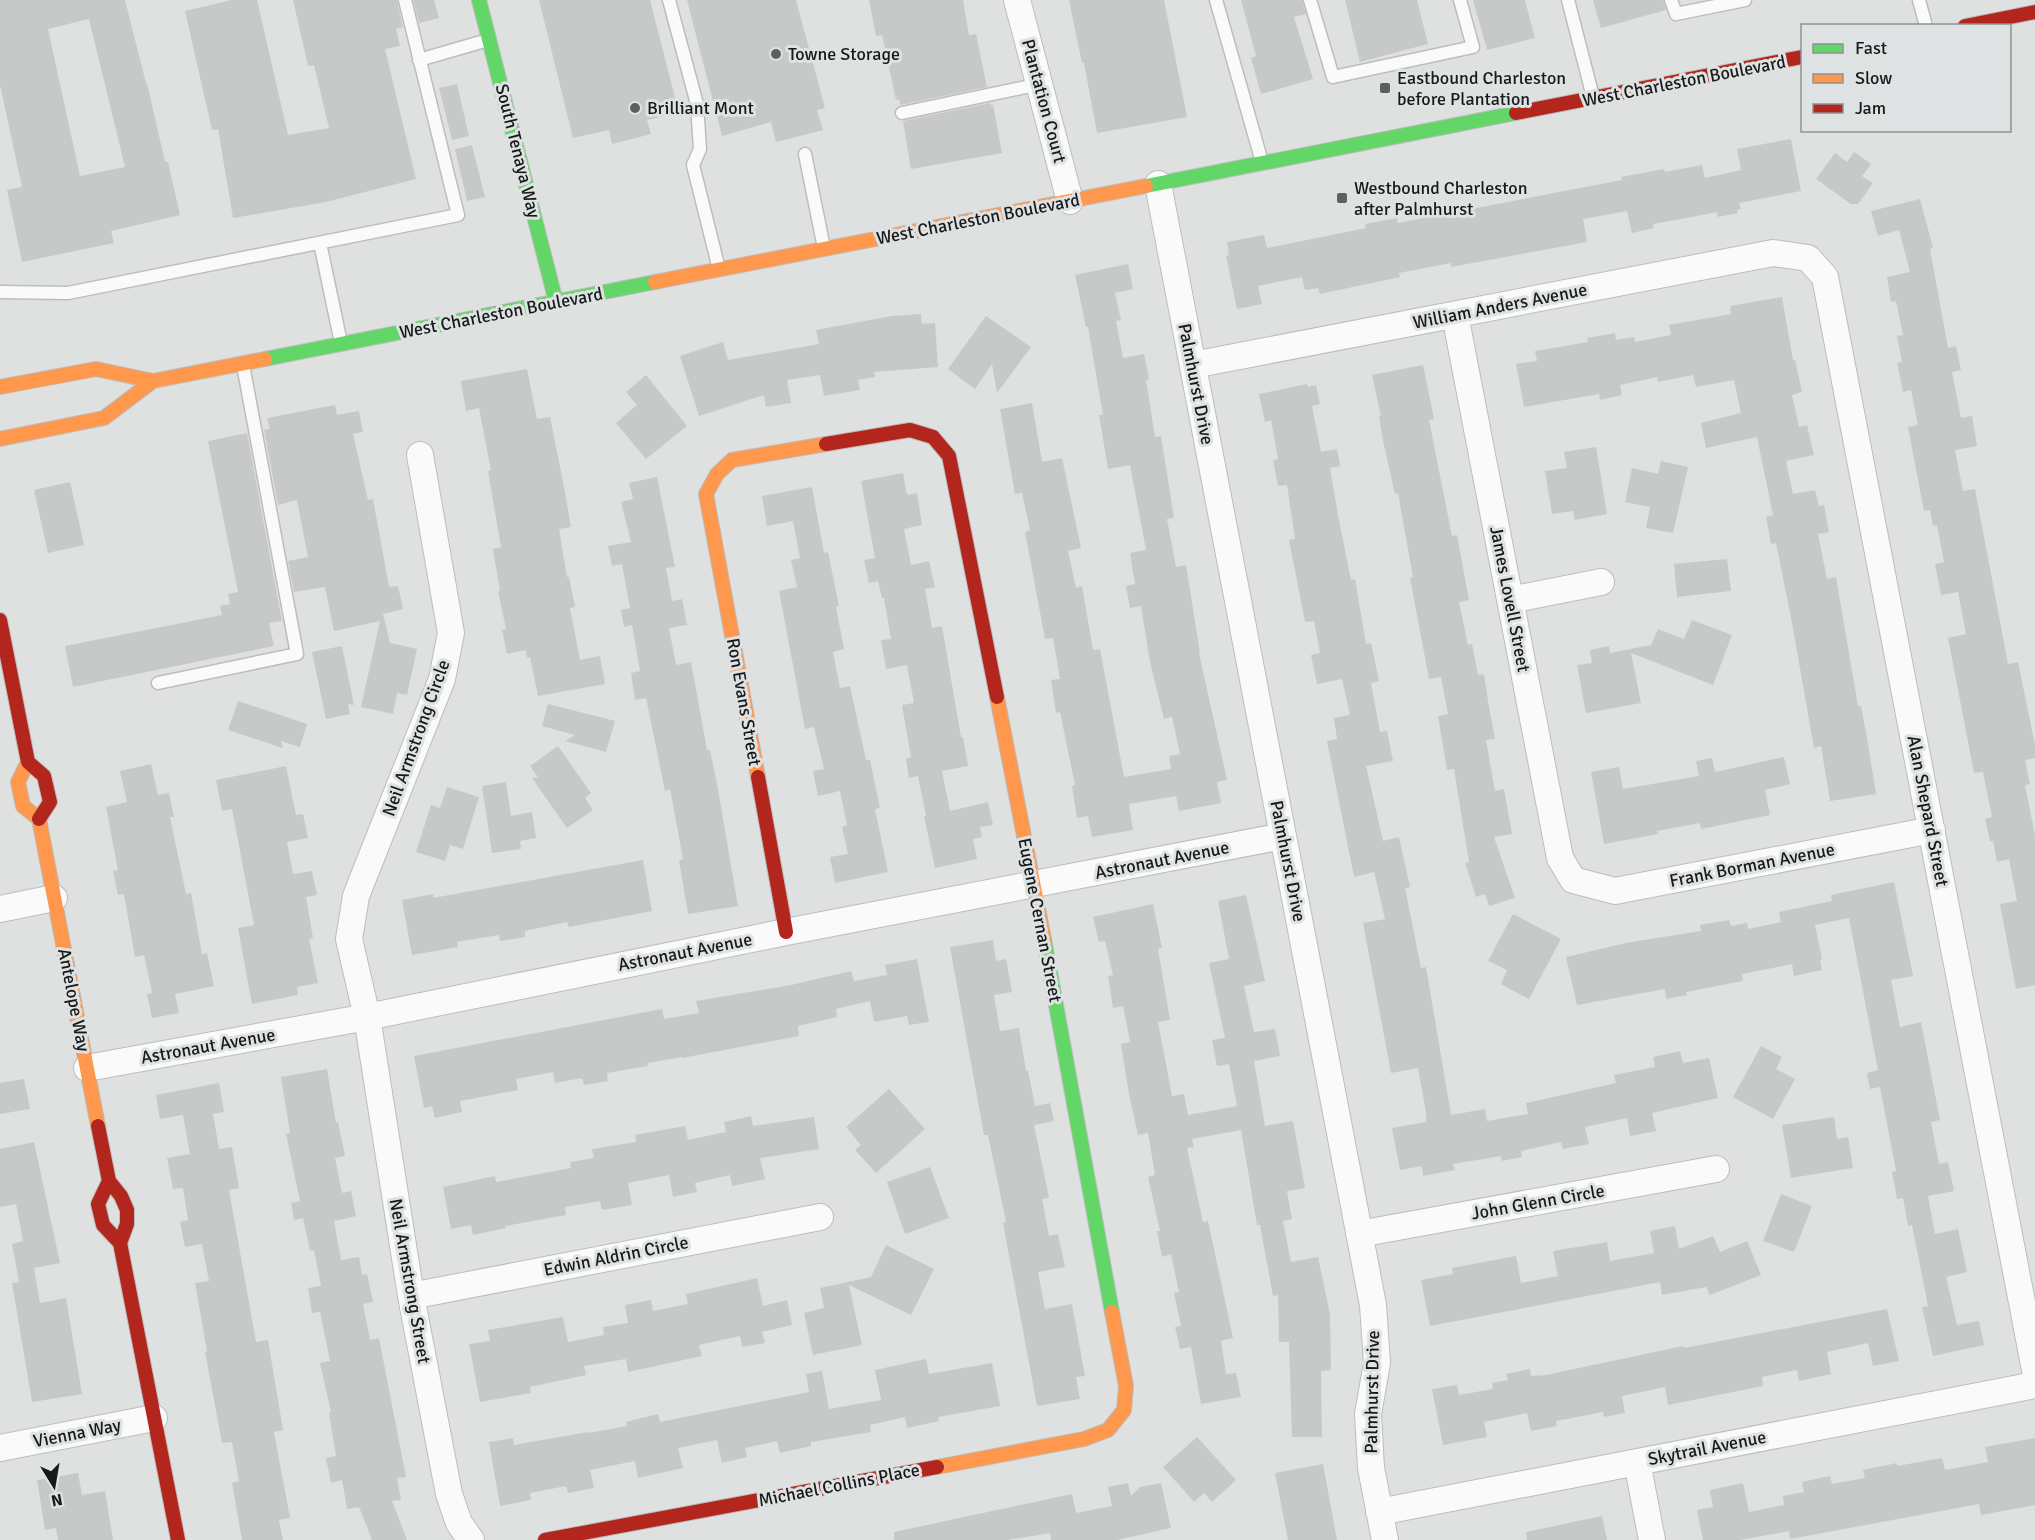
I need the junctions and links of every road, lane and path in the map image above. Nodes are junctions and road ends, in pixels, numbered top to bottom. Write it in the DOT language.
graph roads {
  1 [pos="405,0"];
  2 [pos="479,0"];
  3 [pos="669,0"];
  4 [pos="1017,0"];
  5 [pos="1216,0"];
  6 [pos="1310,0"];
  7 [pos="1460,0"];
  8 [pos="1568,0"];
  9 [pos="1671,0"];
  10 [pos="1745,0"];
  11 [pos="1919,0"];
  12 [pos="2035,12"];
  13 [pos="1925,24"];
  14 [pos="1975,24"];
  15 [pos="489,40"];
  16 [pos="1801,57"];
  17 [pos="419,60"];
  18 [pos="1040,84"];
  19 [pos="1593,99"];
  20 [pos="902,113"];
  21 [pos="805,154"];
  22 [pos="1262,163"];
  23 [pos="1158,184"];
  24 [pos="1070,201"];
  25 [pos="320,243"];
  26 [pos="824,250"];
  27 [pos="1808,258"];
  28 [pos="719,270"];
  29 [pos="0,292"];
  30 [pos="556,302"];
  31 [pos="1455,315"];
  32 [pos="342,344"];
  33 [pos="243,364"];
  34 [pos="1193,365"];
  35 [pos="153,381"];
  36 [pos="0,387"];
  37 [pos="933,437"];
  38 [pos="0,439"];
  39 [pos="420,454"];
  40 [pos="1601,582"];
  41 [pos="1510,600"];
  42 [pos="0,620"];
  43 [pos="4,664"];
  44 [pos="158,683"];
  45 [pos="28,762"];
  46 [pos="39,819"];
  47 [pos="1932,830"];
  48 [pos="1283,836"];
  49 [pos="1573,880"];
  50 [pos="1034,884"];
  51 [pos="54,898"];
  52 [pos="0,909"];
  53 [pos="786,932"];
  54 [pos="367,1017"];
  55 [pos="87,1068"];
  56 [pos="1716,1169"];
  57 [pos="109,1181"];
  58 [pos="820,1217"];
  59 [pos="1359,1234"];
  60 [pos="120,1243"];
  61 [pos="411,1296"];
  62 [pos="2035,1370"];
  63 [pos="2035,1385"];
  64 [pos="1124,1410"];
  65 [pos="154,1418"];
  66 [pos="0,1448"];
  67 [pos="1637,1462"];
  68 [pos="1379,1512"];
  69 [pos="178,1540"];
  70 [pos="471,1540"];
  71 [pos="545,1540"];
  72 [pos="1385,1540"];
  73 [pos="1652,1540"];
  1 -- 17 [label="lane"];
  2 -- 15 [label="street, South Tenaya Way"];
  3 -- 28 [label="lane"];
  4 -- 18 [label="street, Plantation Court"];
  5 -- 22 [label="lane"];
  6 -- 7 [label="lane"];
  8 -- 19 [label="lane"];
  9 -- 10 [label="lane"];
  11 -- 13 [label="lane"];
  12 -- 14 [label="street"];
  15 -- 17 [label="lane"];
  15 -- 30 [label="street, South Tenaya Way"];
  16 -- 19 [label="street, West Charleston Boulevard"];
  17 -- 25 [label="lane"];
  18 -- 20 [label="lane"];
  18 -- 24 [label="street, Plantation Court"];
  19 -- 22 [label="street, West Charleston Boulevard"];
  21 -- 26 [label="lane"];
  22 -- 23 [label="street, West Charleston Boulevard"];
  23 -- 24 [label="street, West Charleston Boulevard"];
  23 -- 34 [label="street, Palmhurst Drive"];
  24 -- 26 [label="street, West Charleston Boulevard"];
  25 -- 29 [label="lane"];
  25 -- 32 [label="lane"];
  26 -- 28 [label="street, West Charleston Boulevard"];
  27 -- 31 [label="street, William Anders Avenue"];
  27 -- 47 [label="street, Alan Shepard Street"];
  28 -- 30 [label="street, West Charleston Boulevard"];
  30 -- 32 [label="street, West Charleston Boulevard"];
  31 -- 34 [label="street, William Anders Avenue"];
  31 -- 41 [label="street, James Lovell Street"];
  32 -- 33 [label="street, West Charleston Boulevard"];
  33 -- 35 [label="street, West Charleston Boulevard"];
  33 -- 44 [label="lane"];
  34 -- 48 [label="street, Palmhurst Drive"];
  35 -- 36 [label="street, West Charleston Boulevard"];
  35 -- 38 [label="street, West Charleston Boulevard"];
  37 -- 50 [label="street, Eugene Cernan Street"];
  37 -- 53 [label="street, Ron Evans Street"];
  39 -- 54 [label="street, Neil Armstrong Circle"];
  40 -- 41 [label="street"];
  41 -- 49 [label="street, James Lovell Street"];
  42 -- 43 [label="street, Antelope Way"];
  43 -- 45 [label="street, Antelope Way"];
  45 -- 46 [label="street, Antelope Way"];
  45 -- 46 [label="street, Antelope Way"];
  46 -- 51 [label="street, Antelope Way"];
  47 -- 49 [label="street, Frank Borman Avenue"];
  47 -- 62 [label="street, Alan Shepard Street"];
  48 -- 50 [label="street, Astronaut Avenue"];
  48 -- 59 [label="street, Palmhurst Drive"];
  50 -- 53 [label="street, Astronaut Avenue"];
  50 -- 64 [label="street, Eugene Cernan Street"];
  51 -- 52 [label="street"];
  51 -- 55 [label="street, Antelope Way"];
  53 -- 54 [label="street, Astronaut Avenue"];
  54 -- 55 [label="street, Astronaut Avenue"];
  54 -- 61 [label="street, Neil Armstrong Street"];
  55 -- 57 [label="street, Antelope Way"];
  56 -- 59 [label="street, John Glenn Circle"];
  57 -- 60 [label="street, Antelope Way"];
  57 -- 60 [label="street, Antelope Way"];
  58 -- 61 [label="street, Edwin Aldrin Circle"];
  59 -- 68 [label="street, Palmhurst Drive"];
  60 -- 65 [label="street, Antelope Way"];
  61 -- 70 [label="street, Neil Armstrong Street"];
  63 -- 67 [label="street, Skytrail Avenue"];
  64 -- 71 [label="street, Michael Collins Place"];
  65 -- 66 [label="street, Vienna Way"];
  65 -- 69 [label="street, Antelope Way"];
  67 -- 68 [label="street, Skytrail Avenue"];
  67 -- 73 [label="street"];
  68 -- 72 [label="street, Palmhurst Drive"];
}
